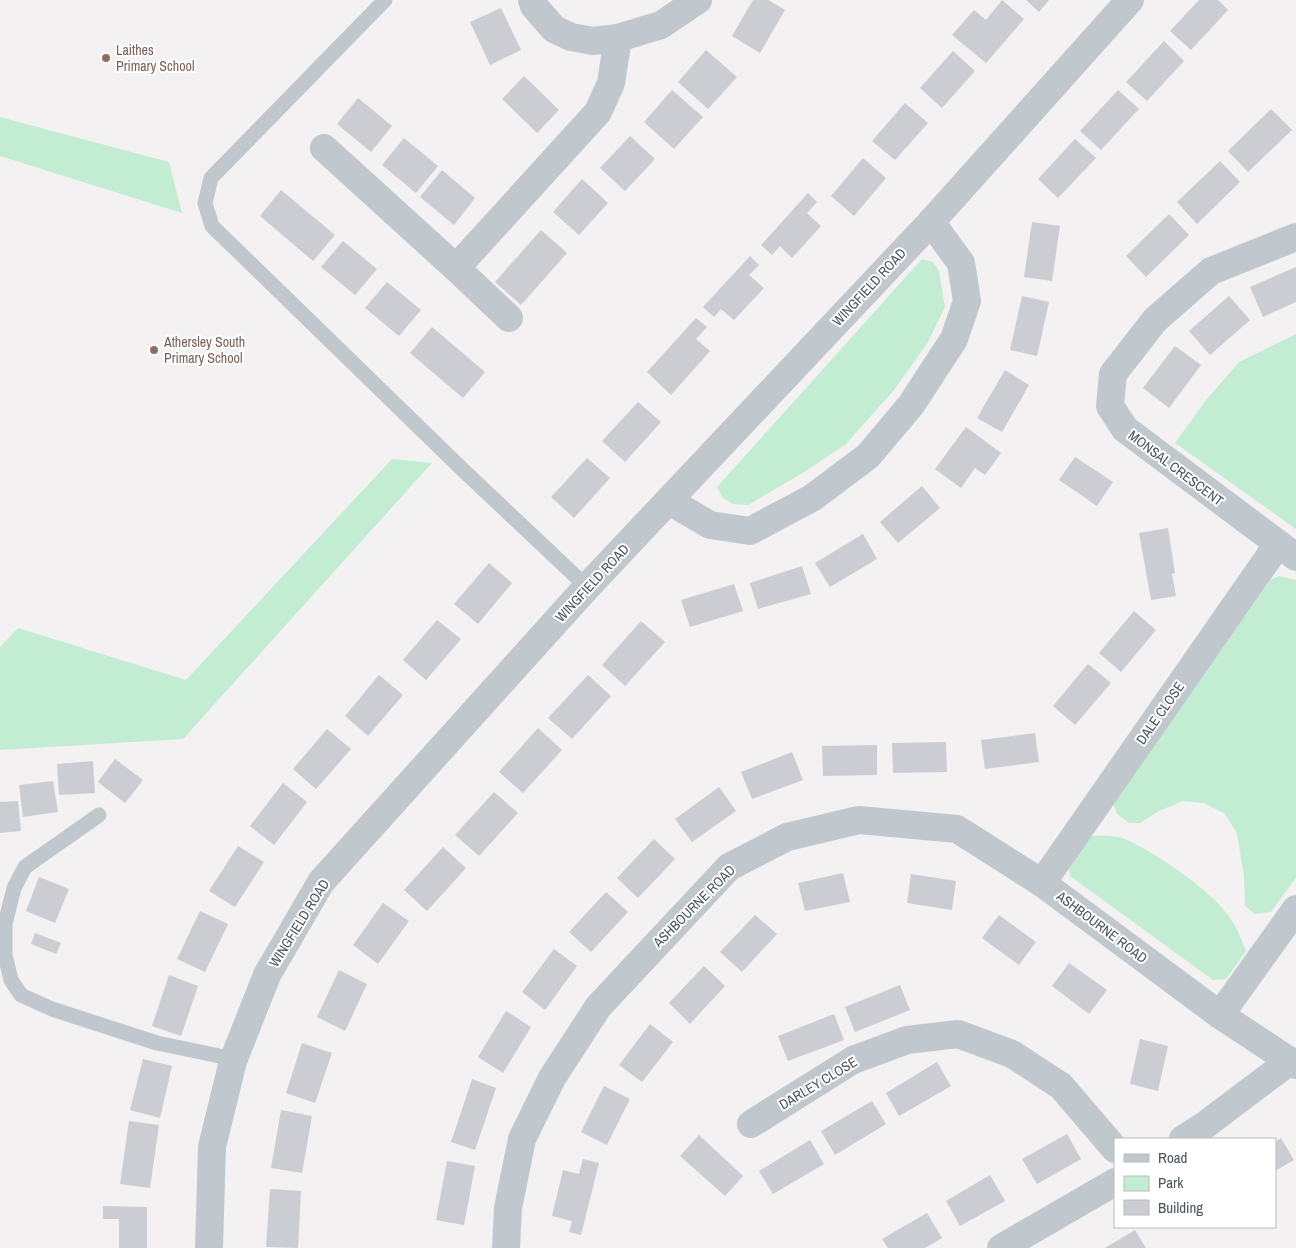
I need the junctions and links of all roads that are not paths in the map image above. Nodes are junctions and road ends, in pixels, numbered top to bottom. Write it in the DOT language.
graph roads {
  1 [pos="385,0"];
  2 [pos="532,0"];
  3 [pos="698,0"];
  4 [pos="1130,0"];
  5 [pos="618,38"];
  6 [pos="324,148"];
  7 [pos="931,222"];
  8 [pos="1296,237"];
  9 [pos="456,268"];
  10 [pos="509,318"];
  11 [pos="669,501"];
  12 [pos="1287,550"];
  13 [pos="587,586"];
  14 [pos="99,815"];
  15 [pos="1042,882"];
  16 [pos="1296,909"];
  17 [pos="1220,1014"];
  18 [pos="234,1059"];
  19 [pos="1293,1063"];
  20 [pos="751,1124"];
  21 [pos="1185,1138"];
  22 [pos="1114,1148"];
  23 [pos="1114,1183"];
  24 [pos="209,1248"];
  25 [pos="506,1248"];
  26 [pos="1001,1248"];
  1 -- 13 [label="lane"];
  2 -- 5 [label="street"];
  3 -- 5 [label="street"];
  4 -- 7 [label="street, WINGFIELD ROAD"];
  5 -- 9 [label="street"];
  6 -- 9 [label="street"];
  7 -- 11 [label="street, WINGFIELD ROAD"];
  7 -- 11 [label="street"];
  8 -- 12 [label="street, MONSAL CRESCENT"];
  9 -- 10 [label="street"];
  11 -- 13 [label="street, WINGFIELD ROAD"];
  12 -- 15 [label="street, DALE CLOSE"];
  13 -- 18 [label="street, WINGFIELD ROAD"];
  14 -- 18 [label="lane"];
  15 -- 17 [label="street, ASHBOURNE ROAD"];
  15 -- 25 [label="street, ASHBOURNE ROAD"];
  16 -- 17 [label="street"];
  17 -- 19 [label="street, ASHBOURNE ROAD"];
  18 -- 24 [label="street, WINGFIELD ROAD"];
  19 -- 21 [label="street"];
  20 -- 22 [label="street, DARLEY CLOSE"];
  23 -- 26 [label="street"];
}
